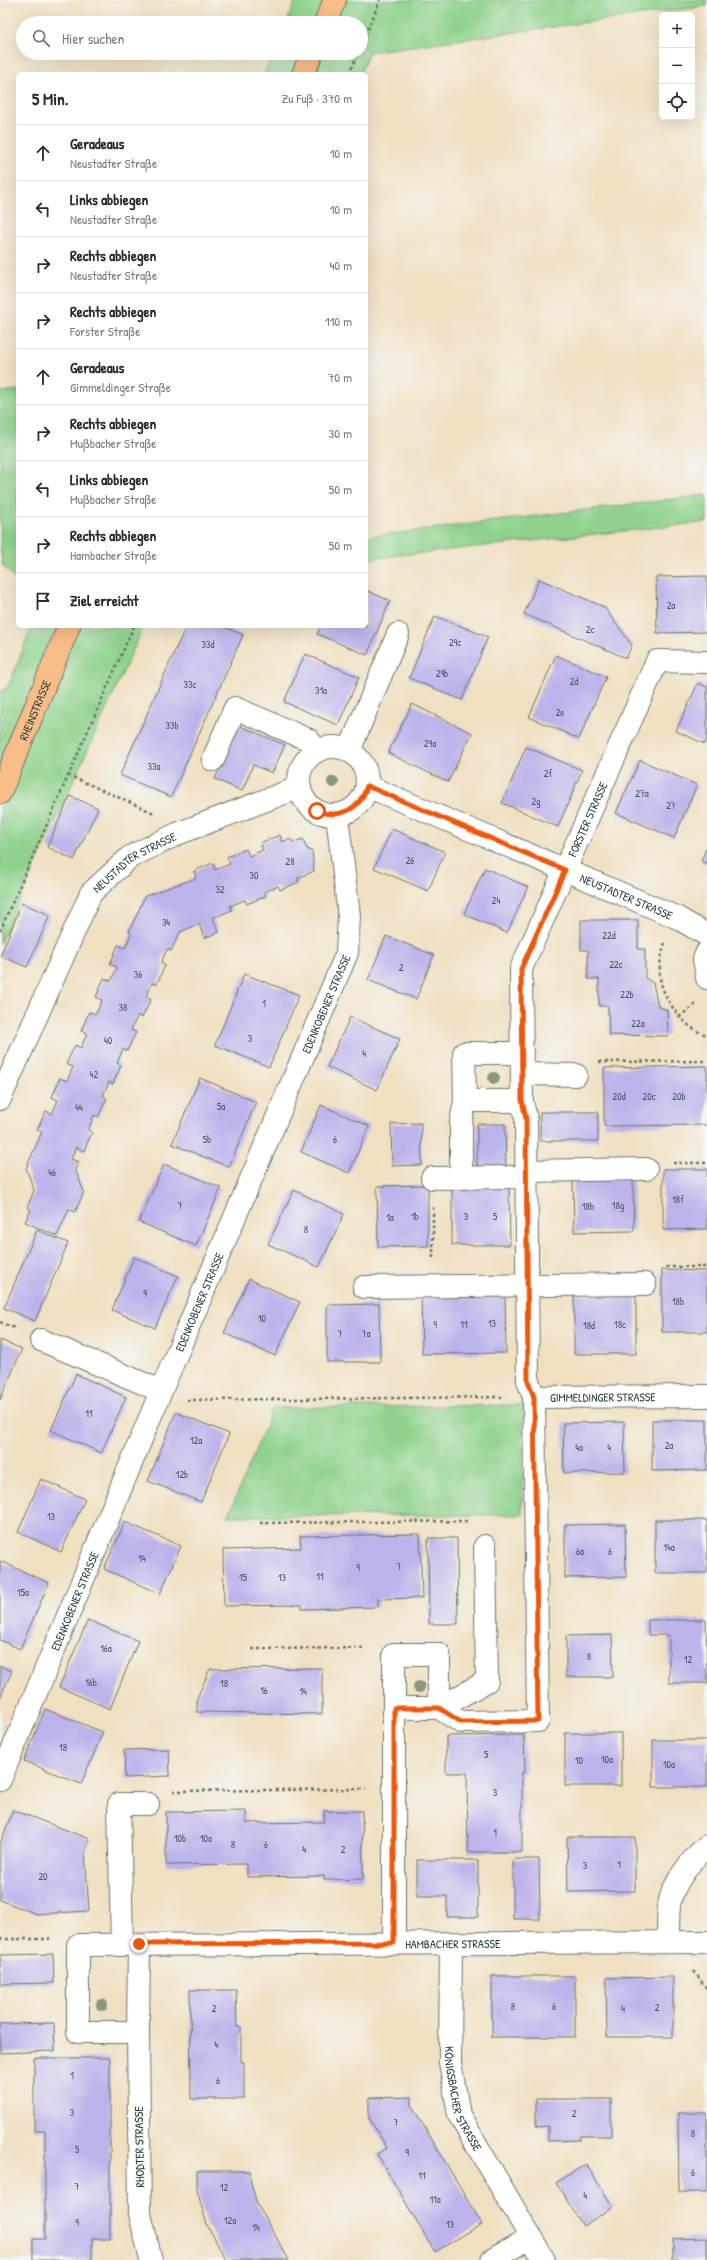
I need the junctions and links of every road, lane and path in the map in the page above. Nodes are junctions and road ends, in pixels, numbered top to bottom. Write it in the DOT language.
graph roads {
  1 [pos="335,0"];
  2 [pos="380,0"];
  3 [pos="328,16"];
  4 [pos="368,29"];
  5 [pos="309,60"];
  6 [pos="355,60"];
  7 [pos="304,72"];
  8 [pos="350,72"];
  9 [pos="68,628"];
  10 [pos="133,628"];
  11 [pos="398,634"];
  12 [pos="707,662"];
  13 [pos="349,751"];
  14 [pos="316,752"];
  15 [pos="212,760"];
  16 [pos="68,775"];
  17 [pos="300,786"];
  18 [pos="367,786"];
  19 [pos="0,793"];
  20 [pos="337,814"];
  21 [pos="177,834"];
  22 [pos="565,870"];
  23 [pos="676,917"];
  24 [pos="0,931"];
  25 [pos="707,935"];
  26 [pos="707,952"];
  27 [pos="707,978"];
  28 [pos="701,1000"];
  29 [pos="679,1017"];
  30 [pos="707,1035"];
  31 [pos="522,1053"];
  32 [pos="707,1061"];
  33 [pos="522,1074"];
  34 [pos="576,1075"];
  35 [pos="0,1099"];
  36 [pos="522,1100"];
  37 [pos="465,1101"];
  38 [pos="707,1163"];
  39 [pos="646,1170"];
  40 [pos="526,1174"];
  41 [pos="432,1178"];
  42 [pos="461,1178"];
  43 [pos="707,1267"];
  44 [pos="645,1284"];
  45 [pos="433,1286"];
  46 [pos="527,1286"];
  47 [pos="364,1287"];
  48 [pos="41,1340"];
  49 [pos="161,1391"];
  50 [pos="707,1396"];
  51 [pos="534,1397"];
  52 [pos="473,1521"];
  53 [pos="260,1523"];
  54 [pos="485,1546"];
  55 [pos="252,1649"];
  56 [pos="394,1654"];
  57 [pos="394,1708"];
  58 [pos="439,1708"];
  59 [pos="0,1780"];
  60 [pos="394,1789"];
  61 [pos="148,1804"];
  62 [pos="707,1846"];
  63 [pos="0,1940"];
  64 [pos="668,1942"];
  65 [pos="707,1942"];
  66 [pos="394,1943"];
  67 [pos="451,1943"];
  68 [pos="130,1944"];
  69 [pos="78,1945"];
  70 [pos="138,2032"];
  71 [pos="530,2238"];
  72 [pos="151,2260"];
  73 [pos="492,2260"];
  74 [pos="544,2260"];
  1 -- 3 [label="main road"];
  2 -- 4 [label="path"];
  5 -- 7 [label="main road"];
  6 -- 8 [label="path"];
  9 -- 19 [label="main road, RHEINSTRASSE"];
  10 -- 16 [label="path"];
  11 -- 13 [label="street"];
  12 -- 22 [label="street, FORSTER STRASSE"];
  13 -- 14 [label="street"];
  13 -- 18 [label="street"];
  14 -- 15 [label="street"];
  14 -- 17 [label="street"];
  16 -- 21 [label="path"];
  16 -- 24 [label="path"];
  17 -- 20 [label="street"];
  17 -- 21 [label="street, NEUSTADTER STRASSE"];
  18 -- 20 [label="street"];
  18 -- 22 [label="street, NEUSTADTER STRASSE"];
  20 -- 49 [label="street, EDENKOBENER STRASSE"];
  21 -- 35 [label="street, NEUSTADTER STRASSE"];
  22 -- 23 [label="street, NEUSTADTER STRASSE"];
  22 -- 31 [label="street, FORSTER STRASSE"];
  23 -- 25 [label="street, NEUSTADTER STRASSE"];
  23 -- 29 [label="path"];
  26 -- 27 [label="street"];
  28 -- 29 [label="path"];
  29 -- 30 [label="path"];
  31 -- 33 [label="street, FORSTER STRASSE"];
  31 -- 37 [label="street"];
  32 -- 34 [label="path"];
  33 -- 34 [label="street"];
  33 -- 36 [label="street, FORSTER STRASSE"];
  36 -- 37 [label="street"];
  36 -- 40 [label="street, FORSTER STRASSE"];
  37 -- 42 [label="street"];
  38 -- 39 [label="path"];
  39 -- 40 [label="street"];
  40 -- 42 [label="street"];
  40 -- 46 [label="street, FORSTER STRASSE"];
  41 -- 42 [label="street"];
  41 -- 45 [label="path"];
  43 -- 44 [label="path"];
  44 -- 46 [label="street"];
  45 -- 46 [label="street"];
  45 -- 47 [label="street"];
  46 -- 51 [label="street, FORSTER STRASSE"];
  48 -- 49 [label="street"];
  49 -- 51 [label="path"];
  49 -- 59 [label="street, EDENKOBENER STRASSE"];
  50 -- 51 [label="street, GIMMELDINGER STRASSE"];
  51 -- 58 [label="street, GIMMELDINGER STRASSE"];
  52 -- 53 [label="path"];
  54 -- 58 [label="street"];
  55 -- 56 [label="path"];
  56 -- 57 [label="street"];
  56 -- 58 [label="street"];
  57 -- 58 [label="street"];
  57 -- 60 [label="street"];
  60 -- 61 [label="path"];
  60 -- 66 [label="street"];
  61 -- 68 [label="street, RHODTER STRASSE"];
  62 -- 64 [label="street"];
  63 -- 69 [label="path"];
  64 -- 65 [label="street, HAMBACHER STRASSE"];
  64 -- 67 [label="street, HAMBACHER STRASSE"];
  66 -- 67 [label="street, HAMBACHER STRASSE"];
  66 -- 68 [label="street, HAMBACHER STRASSE"];
  67 -- 71 [label="street, KÖNIGSBACHER STRASSE"];
  68 -- 69 [label="street, HAMBACHER STRASSE"];
  68 -- 70 [label="street, RHODTER STRASSE"];
  69 -- 70 [label="street"];
  70 -- 72 [label="street, RHODTER STRASSE"];
  71 -- 73 [label="street"];
  71 -- 74 [label="street, KÖNIGSBACHER STRASSE"];
}
